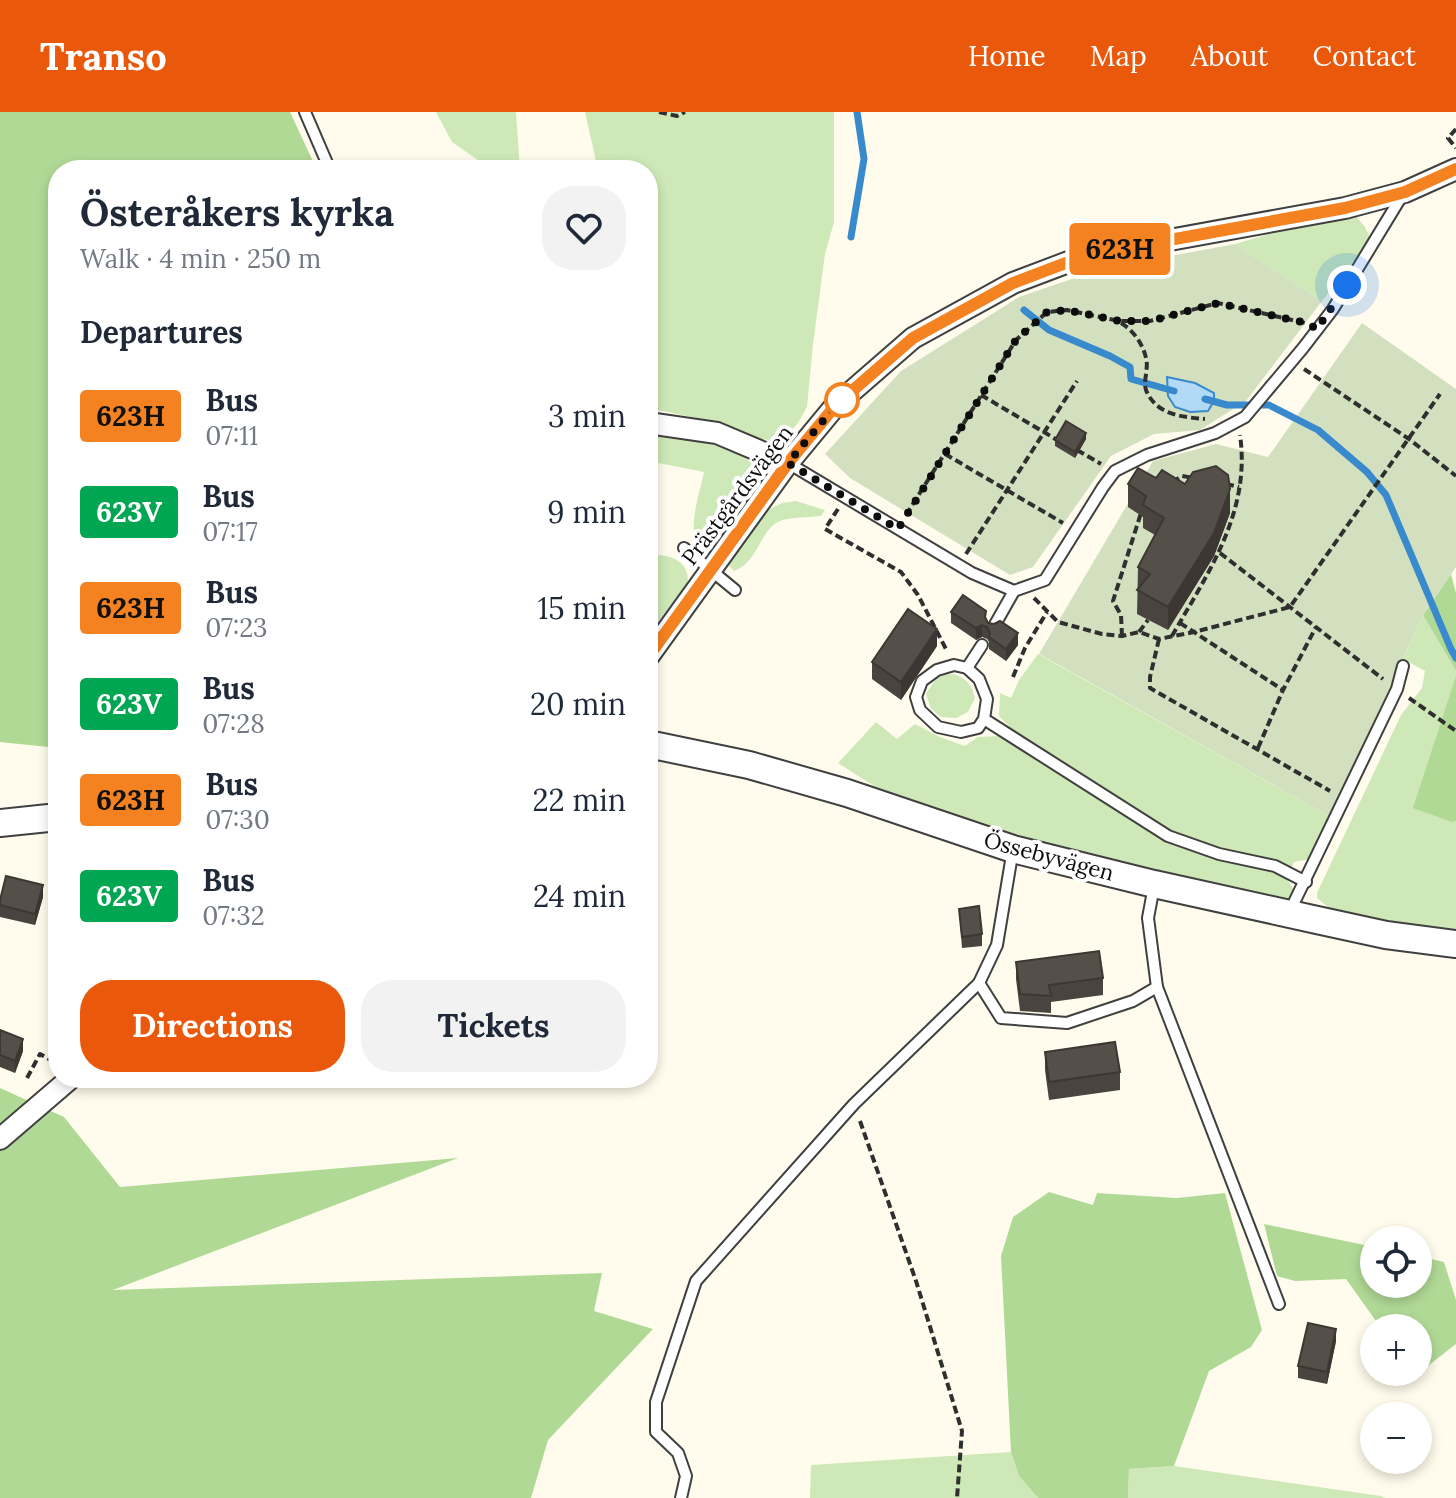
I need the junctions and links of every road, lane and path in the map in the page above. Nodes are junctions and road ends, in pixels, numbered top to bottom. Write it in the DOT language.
graph roads {
  1 [pos="305,112"];
  2 [pos="659,112"];
  3 [pos="685,112"];
  4 [pos="1456,129"];
  5 [pos="1456,148"];
  6 [pos="326,160"];
  7 [pos="1456,169"];
  8 [pos="1405,192"];
  9 [pos="1119,321"];
  10 [pos="1317,329"];
  11 [pos="1292,361"];
  12 [pos="1077,381"];
  13 [pos="1440,394"];
  14 [pos="981,395"];
  15 [pos="1211,420"];
  16 [pos="1237,421"];
  17 [pos="658,424"];
  18 [pos="1044,433"];
  19 [pos="1409,439"];
  20 [pos="945,454"];
  21 [pos="788,463"];
  22 [pos="1115,471"];
  23 [pos="1456,476"];
  24 [pos="1195,478"];
  25 [pos="1171,483"];
  26 [pos="1221,483"];
  27 [pos="1239,487"];
  28 [pos="1007,490"];
  29 [pos="846,497"];
  30 [pos="1145,506"];
  31 [pos="898,529"];
  32 [pos="1076,531"];
  33 [pos="684,548"];
  34 [pos="1220,553"];
  35 [pos="959,565"];
  36 [pos="711,570"];
  37 [pos="1019,589"];
  38 [pos="735,590"];
  39 [pos="1290,607"];
  40 [pos="1047,611"];
  41 [pos="1148,620"];
  42 [pos="1180,623"];
  43 [pos="1316,627"];
  44 [pos="993,628"];
  45 [pos="1139,632"];
  46 [pos="1194,632"];
  47 [pos="1122,636"];
  48 [pos="1172,636"];
  49 [pos="1159,639"];
  50 [pos="658,643"];
  51 [pos="982,645"];
  52 [pos="954,665"];
  53 [pos="1403,666"];
  54 [pos="967,668"];
  55 [pos="1013,677"];
  56 [pos="1397,689"];
  57 [pos="1283,690"];
  58 [pos="984,719"];
  59 [pos="1456,731"];
  60 [pos="658,746"];
  61 [pos="1258,749"];
  62 [pos="1332,792"];
  63 [pos="48,818"];
  64 [pos="0,823"];
  65 [pos="1013,849"];
  66 [pos="1306,882"];
  67 [pos="1154,884"];
  68 [pos="1289,913"];
  69 [pos="1456,944"];
  70 [pos="979,983"];
  71 [pos="1157,987"];
  72 [pos="48,1058"];
  73 [pos="27,1078"];
  74 [pos="59,1088"];
  75 [pos="854,1104"];
  76 [pos="0,1139"];
  77 [pos="1279,1304"];
  78 [pos="681,1498"];
  79 [pos="957,1498"];
  1 -- 6 [label="lane"];
  2 -- 3 [label="path"];
  4 -- 5 [label="path"];
  7 -- 8 [label="street, Prästgårdsvägen"];
  8 -- 10 [label="lane"];
  8 -- 21 [label="street, Prästgårdsvägen"];
  9 -- 10 [label="path"];
  9 -- 14 [label="path"];
  9 -- 15 [label="path"];
  10 -- 11 [label="lane"];
  11 -- 16 [label="lane"];
  11 -- 19 [label="path"];
  12 -- 18 [label="path"];
  13 -- 19 [label="path"];
  14 -- 18 [label="path"];
  14 -- 20 [label="path"];
  16 -- 22 [label="lane"];
  16 -- 27 [label="path"];
  17 -- 21 [label="street"];
  18 -- 22 [label="path"];
  18 -- 28 [label="path"];
  19 -- 23 [label="path"];
  19 -- 39 [label="path"];
  20 -- 28 [label="path"];
  20 -- 31 [label="path"];
  21 -- 29 [label="lane"];
  21 -- 36 [label="street, Prästgårdsvägen"];
  22 -- 32 [label="lane"];
  24 -- 25 [label="path"];
  26 -- 27 [label="path"];
  27 -- 34 [label="path"];
  28 -- 32 [label="path"];
  28 -- 35 [label="path"];
  29 -- 31 [label="lane"];
  29 -- 52 [label="path"];
  30 -- 47 [label="path"];
  31 -- 35 [label="lane"];
  32 -- 37 [label="lane"];
  33 -- 36 [label="lane"];
  34 -- 39 [label="path"];
  34 -- 42 [label="path"];
  35 -- 37 [label="lane"];
  36 -- 38 [label="lane"];
  36 -- 50 [label="street, Prästgårdsvägen"];
  37 -- 40 [label="path"];
  37 -- 44 [label="lane"];
  39 -- 43 [label="path"];
  39 -- 46 [label="path"];
  40 -- 47 [label="path"];
  40 -- 55 [label="path"];
  41 -- 45 [label="path"];
  42 -- 46 [label="path"];
  42 -- 48 [label="path"];
  43 -- 56 [label="path"];
  43 -- 57 [label="path"];
  45 -- 47 [label="path"];
  45 -- 49 [label="path"];
  46 -- 48 [label="path"];
  46 -- 57 [label="path"];
  48 -- 49 [label="path"];
  49 -- 61 [label="path"];
  51 -- 54 [label="lane"];
  52 -- 54 [label="lane"];
  52 -- 58 [label="lane"];
  53 -- 56 [label="lane"];
  54 -- 58 [label="lane"];
  56 -- 59 [label="path"];
  56 -- 66 [label="lane"];
  57 -- 61 [label="path"];
  58 -- 66 [label="lane"];
  60 -- 65 [label="street, Össebyvägen"];
  61 -- 62 [label="path"];
  63 -- 64 [label="street"];
  65 -- 67 [label="street, Össebyvägen"];
  65 -- 70 [label="lane"];
  66 -- 68 [label="lane"];
  67 -- 68 [label="street, Össebyvägen"];
  67 -- 71 [label="lane"];
  68 -- 69 [label="street, Össebyvägen"];
  70 -- 71 [label="lane"];
  70 -- 75 [label="lane"];
  71 -- 77 [label="lane"];
  72 -- 73 [label="path"];
  74 -- 76 [label="street"];
  75 -- 78 [label="lane"];
  75 -- 79 [label="path"];
}
